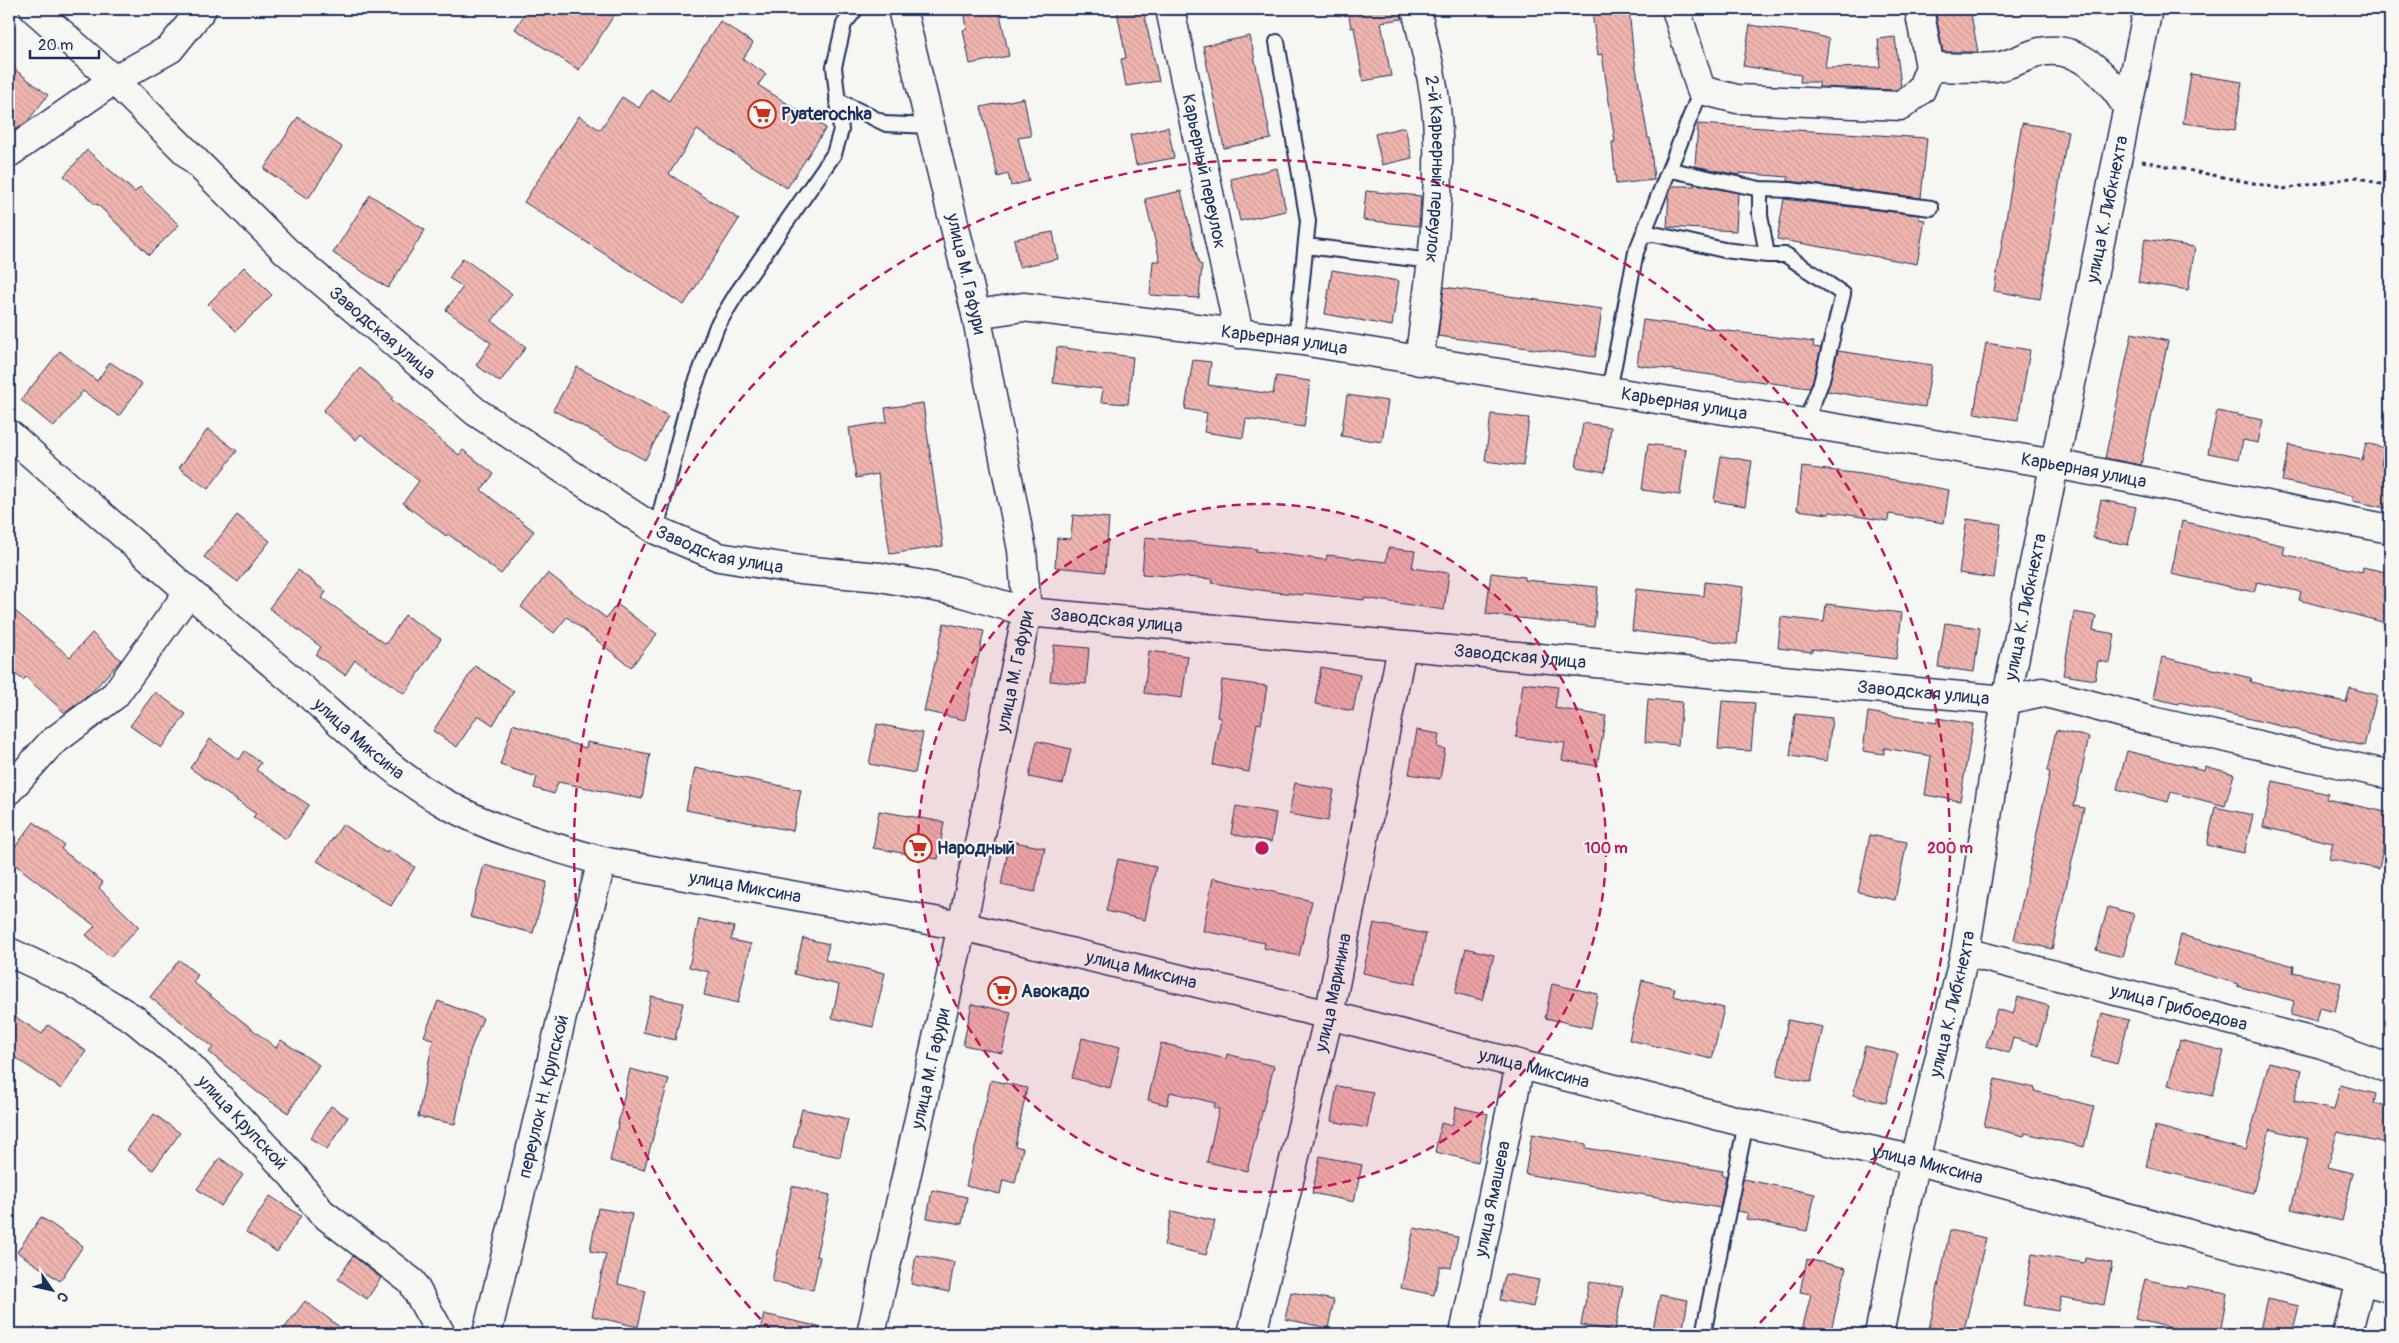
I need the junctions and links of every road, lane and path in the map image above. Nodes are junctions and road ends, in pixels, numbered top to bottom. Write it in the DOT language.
graph roads {
  1 [pos="34,9"];
  2 [pos="202,9"];
  3 [pos="856,9"];
  4 [pos="902,9"];
  5 [pos="1170,9"];
  6 [pos="1416,9"];
  7 [pos="1676,9"];
  8 [pos="1919,9"];
  9 [pos="2147,17"];
  10 [pos="1277,42"];
  11 [pos="1930,67"];
  12 [pos="114,80"];
  13 [pos="1701,90"];
  14 [pos="838,100"];
  15 [pos="2126,105"];
  16 [pos="930,126"];
  17 [pos="9,153"];
  18 [pos="2117,156"];
  19 [pos="1671,170"];
  20 [pos="2390,187"];
  21 [pos="1760,189"];
  22 [pos="1931,208"];
  23 [pos="1643,235"];
  24 [pos="1306,246"];
  25 [pos="1767,255"];
  26 [pos="1432,261"];
  27 [pos="976,314"];
  28 [pos="1239,334"];
  29 [pos="1296,340"];
  30 [pos="1419,361"];
  31 [pos="1609,391"];
  32 [pos="1806,423"];
  33 [pos="9,434"];
  34 [pos="2055,464"];
  35 [pos="2390,529"];
  36 [pos="656,530"];
  37 [pos="188,593"];
  38 [pos="1027,612"];
  39 [pos="1402,647"];
  40 [pos="2006,700"];
  41 [pos="2390,775"];
  42 [pos="9,790"];
  43 [pos="602,860"];
  44 [pos="962,926"];
  45 [pos="9,952"];
  46 [pos="1965,952"];
  47 [pos="1329,1015"];
  48 [pos="1520,1065"];
  49 [pos="2390,1069"];
  50 [pos="1746,1123"];
  51 [pos="1915,1160"];
  52 [pos="2361,1281"];
  53 [pos="2390,1288"];
  54 [pos="441,1334"];
  55 [pos="487,1334"];
  56 [pos="871,1334"];
  57 [pos="1252,1334"];
  58 [pos="1468,1334"];
  59 [pos="1703,1334"];
  60 [pos="1879,1334"];
  61 [pos="2347,1334"];
  1 -- 12 [label="street, Заводская улица"];
  2 -- 12 [label="street"];
  3 -- 14 [label="lane"];
  4 -- 16 [label="street, улица М. Гафури"];
  5 -- 28 [label="street, Карьерный переулок"];
  6 -- 26 [label="street, 2-й Карьерный переулок"];
  7 -- 13 [label="street"];
  8 -- 11 [label="street"];
  9 -- 15 [label="street, улица К. Либкнехта"];
  10 -- 24 [label="lane"];
  11 -- 13 [label="street"];
  11 -- 15 [label="street"];
  12 -- 17 [label="street"];
  12 -- 36 [label="street, Заводская улица"];
  13 -- 19 [label="lane"];
  14 -- 16 [label="lane"];
  14 -- 36 [label="lane"];
  15 -- 18 [label="street, улица К. Либкнехта"];
  16 -- 27 [label="street, улица М. Гафури"];
  18 -- 20 [label="path"];
  18 -- 34 [label="street, улица К. Либкнехта"];
  19 -- 21 [label="lane"];
  19 -- 23 [label="lane"];
  21 -- 22 [label="lane"];
  21 -- 25 [label="lane"];
  23 -- 25 [label="lane"];
  23 -- 31 [label="lane"];
  24 -- 26 [label="lane"];
  24 -- 29 [label="lane"];
  25 -- 32 [label="lane"];
  26 -- 30 [label="street, 2-й Карьерный переулок"];
  27 -- 28 [label="street, Карьерная улица"];
  27 -- 38 [label="street, улица М. Гафури"];
  28 -- 29 [label="street, Карьерная улица"];
  29 -- 30 [label="street, Карьерная улица"];
  30 -- 31 [label="street, Карьерная улица"];
  31 -- 32 [label="street, Карьерная улица"];
  32 -- 34 [label="street, Карьерная улица"];
  33 -- 37 [label="street, улица Миксина"];
  34 -- 35 [label="street, Карьерная улица"];
  34 -- 40 [label="street, улица К. Либкнехта"];
  36 -- 38 [label="street, Заводская улица"];
  37 -- 42 [label="street"];
  37 -- 43 [label="street, улица Миксина"];
  38 -- 39 [label="street, Заводская улица"];
  38 -- 44 [label="street, улица М. Гафури"];
  39 -- 40 [label="street, Заводская улица"];
  39 -- 47 [label="street, улица Маринина"];
  40 -- 41 [label="street, Заводская улица"];
  40 -- 46 [label="street, улица К. Либкнехта"];
  43 -- 44 [label="street, улица Миксина"];
  43 -- 55 [label="street, переулок Н. Крупской"];
  44 -- 47 [label="street, улица Миксина"];
  44 -- 56 [label="street, улица М. Гафури"];
  45 -- 54 [label="street, улица Крупской"];
  46 -- 49 [label="street, улица Грибоедова"];
  46 -- 51 [label="street, улица К. Либкнехта"];
  47 -- 48 [label="street, улица Миксина"];
  47 -- 57 [label="street, улица Маринина"];
  48 -- 50 [label="street, улица Миксина"];
  48 -- 58 [label="street, улица Ямашева"];
  50 -- 51 [label="street, улица Миксина"];
  50 -- 59 [label="lane"];
  51 -- 52 [label="street, улица Миксина"];
  51 -- 60 [label="street, улица К. Либкнехта"];
  52 -- 53 [label="street, улица Миксина"];
  52 -- 61 [label="street"];
}
